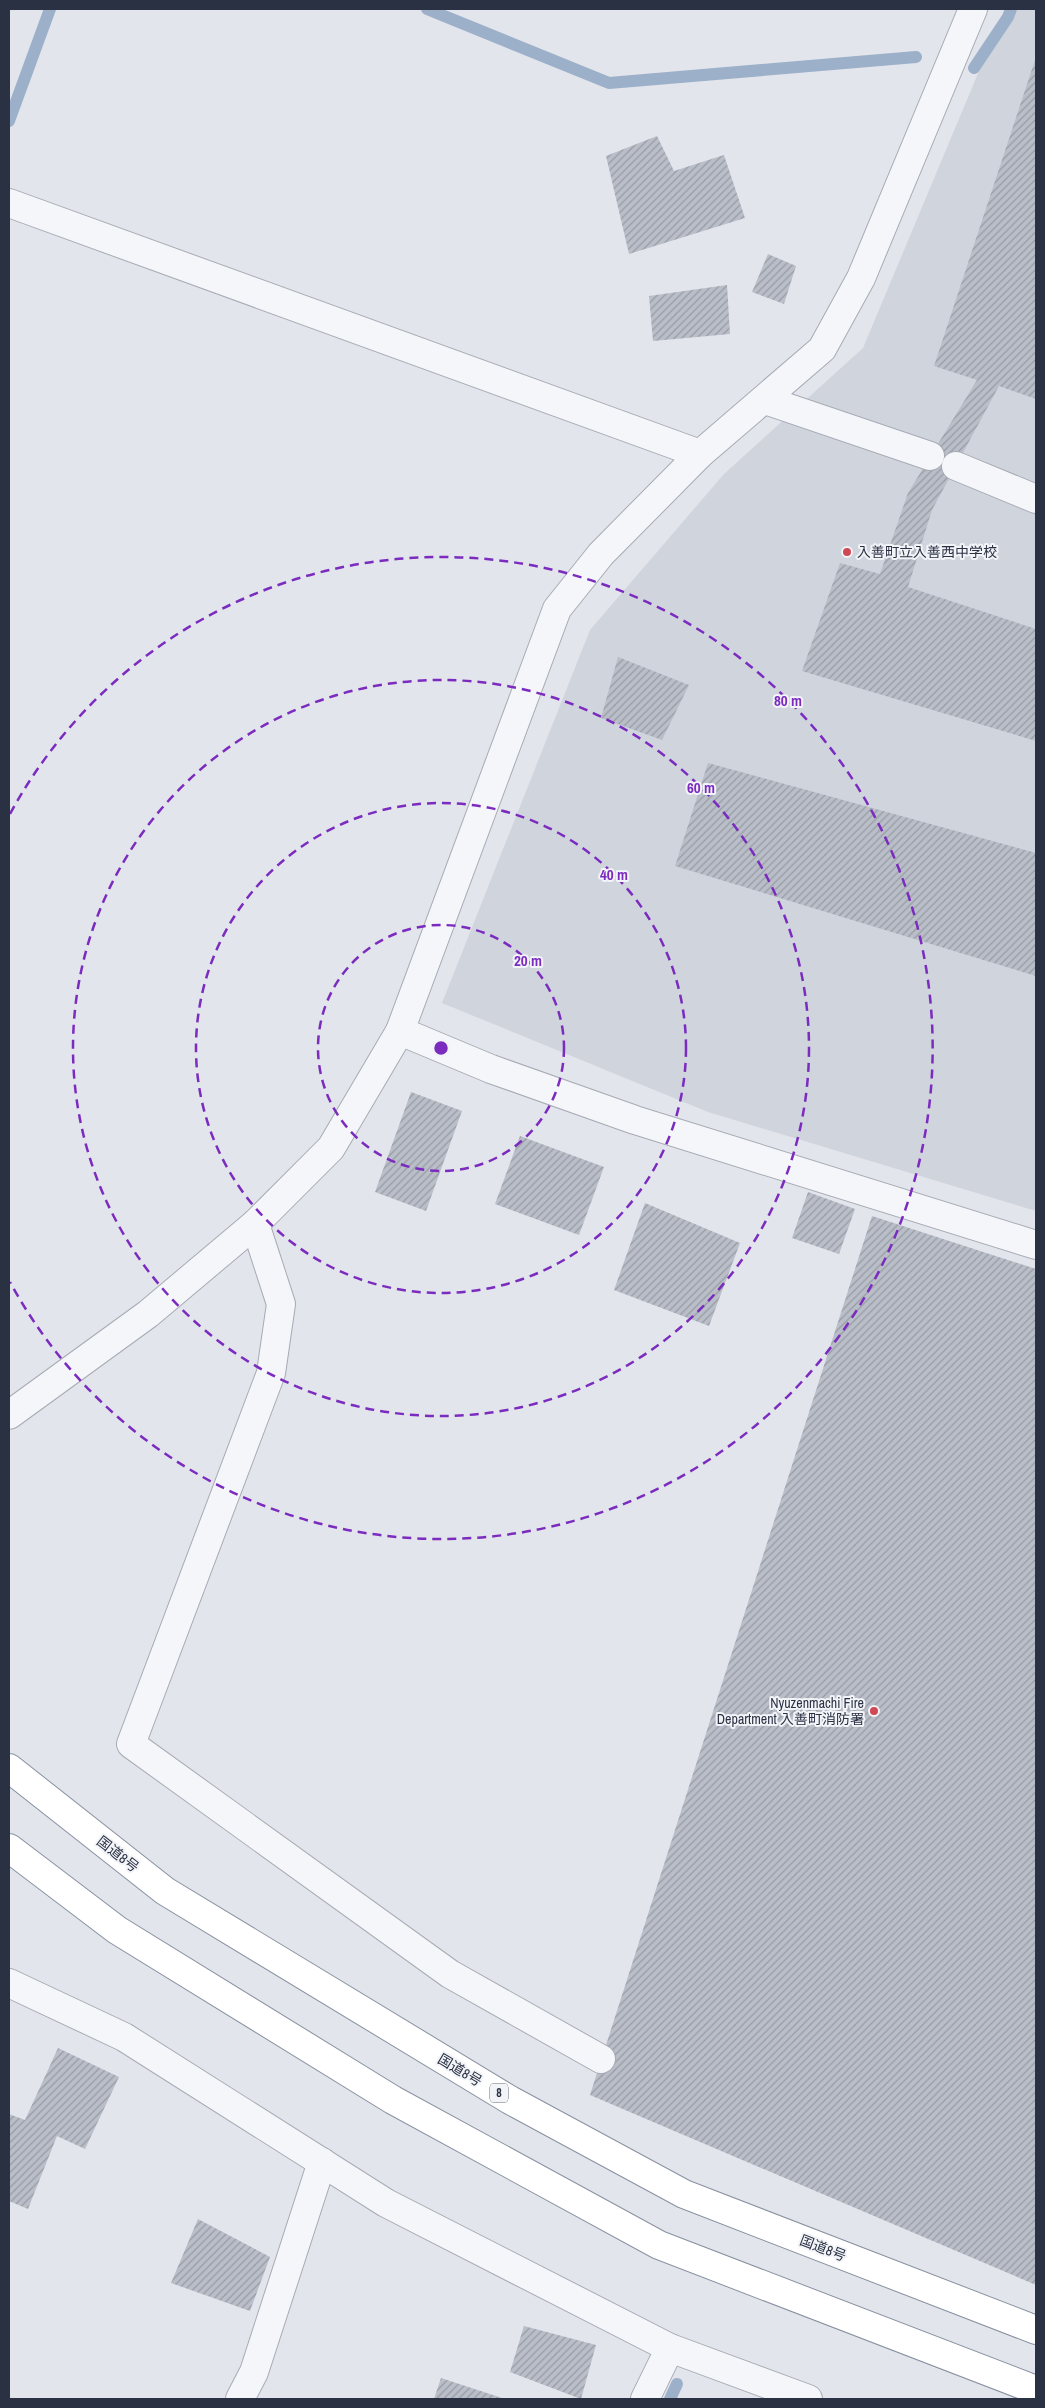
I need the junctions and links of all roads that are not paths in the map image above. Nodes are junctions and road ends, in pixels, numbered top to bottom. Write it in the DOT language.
graph roads {
  1 [pos="973,9"];
  2 [pos="9,203"];
  3 [pos="765,400"];
  4 [pos="700,454"];
  5 [pos="930,456"];
  6 [pos="956,466"];
  7 [pos="1036,499"];
  8 [pos="400,1031"];
  9 [pos="255,1224"];
  10 [pos="1036,1245"];
  11 [pos="9,1415"];
  12 [pos="9,1768"];
  13 [pos="9,1848"];
  14 [pos="9,1984"];
  15 [pos="601,2059"];
  16 [pos="322,2162"];
  17 [pos="1036,2330"];
  18 [pos="670,2348"];
  19 [pos="1036,2390"];
  20 [pos="240,2399"];
  21 [pos="645,2399"];
  22 [pos="808,2399"];
  1 -- 3 [label="street"];
  2 -- 4 [label="street"];
  3 -- 4 [label="street"];
  3 -- 5 [label="street"];
  4 -- 8 [label="street"];
  6 -- 7 [label="street"];
  8 -- 9 [label="street"];
  8 -- 10 [label="street"];
  9 -- 11 [label="street"];
  9 -- 15 [label="street"];
  12 -- 17 [label="highway, 国道8号 / 8"];
  13 -- 19 [label="highway"];
  14 -- 16 [label="street"];
  16 -- 18 [label="street"];
  16 -- 20 [label="street"];
  18 -- 21 [label="street"];
  18 -- 22 [label="street"];
}
